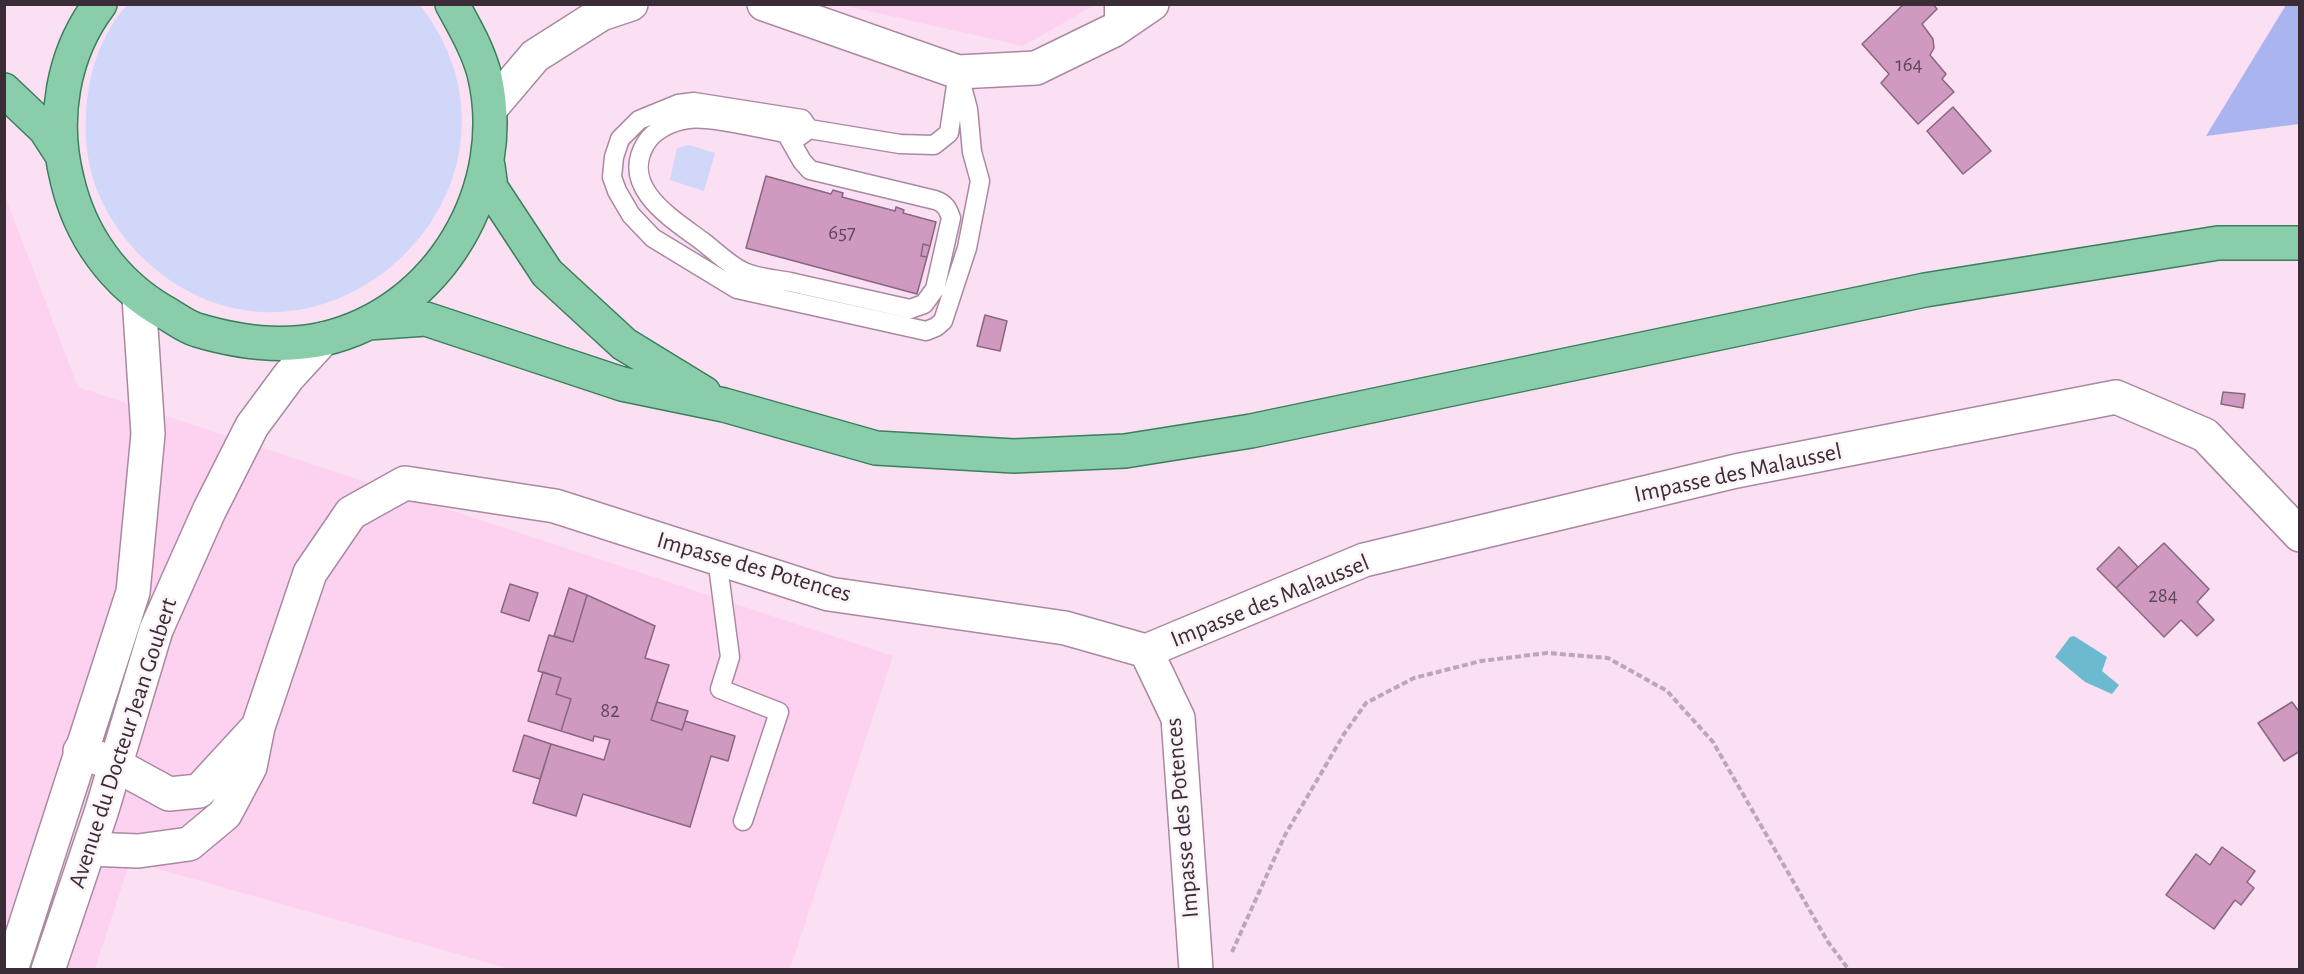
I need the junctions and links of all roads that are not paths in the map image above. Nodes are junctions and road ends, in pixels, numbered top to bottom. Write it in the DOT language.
graph roads {
  1 [pos="100,4"];
  2 [pos="452,4"];
  3 [pos="632,4"];
  4 [pos="764,4"];
  5 [pos="1152,4"];
  6 [pos="1114,17"];
  7 [pos="958,72"];
  8 [pos="4,90"];
  9 [pos="490,109"];
  10 [pos="809,129"];
  11 [pos="786,133"];
  12 [pos="60,152"];
  13 [pos="488,166"];
  14 [pos="2300,243"];
  15 [pos="139,297"];
  16 [pos="368,323"];
  17 [pos="323,339"];
  18 [pos="724,405"];
  19 [pos="2300,535"];
  20 [pos="717,558"];
  21 [pos="1146,651"];
  22 [pos="258,727"];
  23 [pos="80,751"];
  24 [pos="116,765"];
  25 [pos="743,821"];
  26 [pos="89,849"];
  27 [pos="11,969"];
  28 [pos="48,969"];
  29 [pos="1196,969"];
  1 -- 12 [label="main road"];
  2 -- 9 [label="main road"];
  3 -- 9 [label="street"];
  4 -- 7 [label="street"];
  5 -- 6 [label="street"];
  6 -- 7 [label="street"];
  7 -- 10 [label="lane"];
  7 -- 10 [label="lane"];
  8 -- 12 [label="main road"];
  9 -- 13 [label="main road"];
  10 -- 11 [label="lane"];
  11 -- 11 [label="lane"];
  12 -- 15 [label="main road"];
  13 -- 16 [label="main road"];
  13 -- 18 [label="main road"];
  14 -- 18 [label="main road"];
  15 -- 17 [label="main road"];
  15 -- 23 [label="street, Avenue du Docteur Jean Goubert"];
  16 -- 17 [label="main road"];
  16 -- 18 [label="main road"];
  17 -- 24 [label="street, Avenue du Docteur Jean Goubert"];
  19 -- 21 [label="street, Impasse des Malaussel"];
  20 -- 21 [label="street, Impasse des Potences"];
  20 -- 22 [label="street, Impasse des Potences"];
  20 -- 25 [label="lane"];
  21 -- 29 [label="street, Impasse des Potences"];
  22 -- 24 [label="street, Impasse des Potences"];
  22 -- 26 [label="street, Impasse des Potences"];
  23 -- 24 [label="street, Impasse des Potences"];
  23 -- 27 [label="street, Avenue du Docteur Jean Goubert"];
  24 -- 26 [label="street, Avenue du Docteur Jean Goubert"];
  26 -- 28 [label="street, Avenue du Docteur Jean Goubert"];
}
